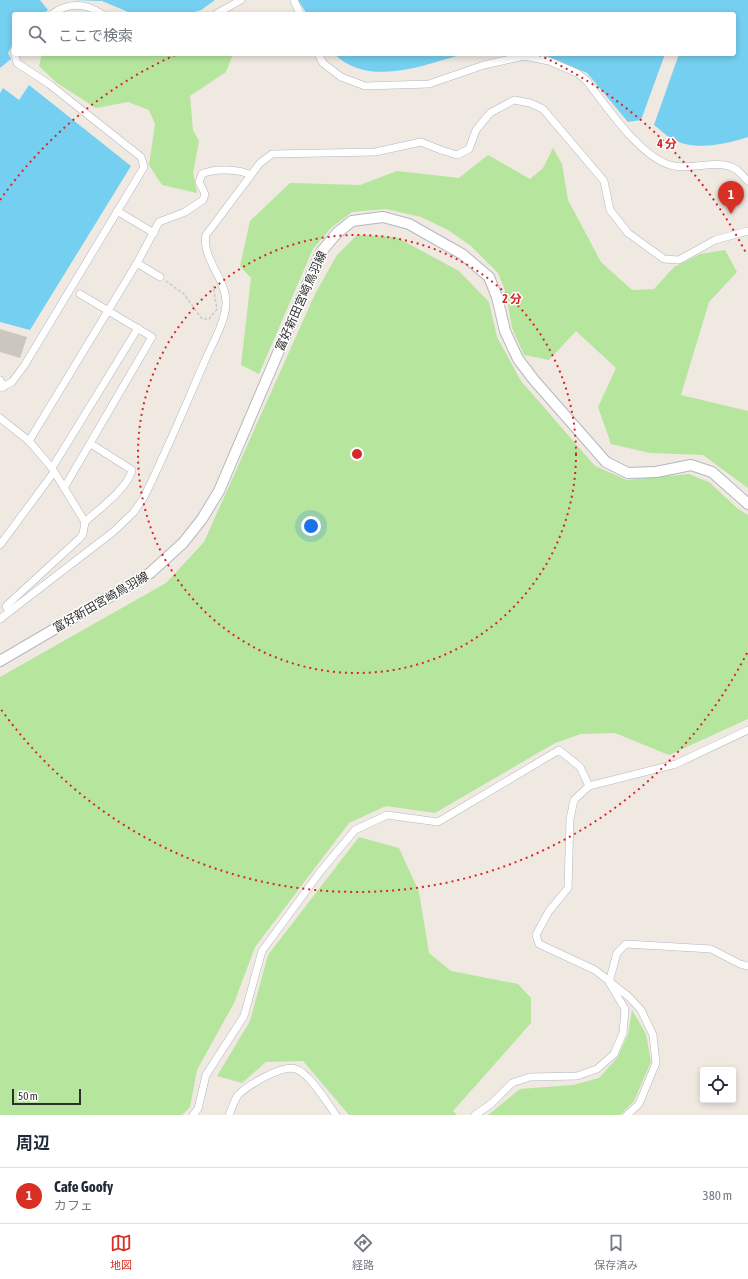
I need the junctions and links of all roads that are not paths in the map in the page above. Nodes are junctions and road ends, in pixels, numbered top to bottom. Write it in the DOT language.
graph roads {
  1 [pos="241,0"];
  2 [pos="294,0"];
  3 [pos="55,12"];
  4 [pos="99,12"];
  5 [pos="220,12"];
  6 [pos="299,12"];
  7 [pos="15,56"];
  8 [pos="319,56"];
  9 [pos="524,56"];
  10 [pos="524,56"];
  11 [pos="251,175"];
  12 [pos="748,181"];
  13 [pos="117,211"];
  14 [pos="748,231"];
  15 [pos="154,233"];
  16 [pos="137,263"];
  17 [pos="160,277"];
  18 [pos="80,294"];
  19 [pos="108,310"];
  20 [pos="138,328"];
  21 [pos="0,380"];
  22 [pos="2,388"];
  23 [pos="0,418"];
  24 [pos="29,440"];
  25 [pos="91,444"];
  26 [pos="53,470"];
  27 [pos="64,488"];
  28 [pos="748,504"];
  29 [pos="86,522"];
  30 [pos="0,545"];
  31 [pos="9,612"];
  32 [pos="0,619"];
  33 [pos="0,661"];
  34 [pos="748,730"];
  35 [pos="589,786"];
  36 [pos="748,966"];
  37 [pos="609,982"];
  38 [pos="192,1115"];
  39 [pos="229,1115"];
  40 [pos="336,1115"];
  41 [pos="475,1115"];
  42 [pos="627,1115"];
  1 -- 5 [label="street"];
  2 -- 6 [label="street"];
  3 -- 4 [label="street"];
  7 -- 13 [label="street"];
  8 -- 10 [label="street"];
  9 -- 12 [label="street"];
  11 -- 14 [label="street"];
  11 -- 15 [label="street"];
  11 -- 31 [label="street"];
  13 -- 15 [label="street"];
  13 -- 22 [label="street"];
  15 -- 16 [label="street"];
  16 -- 17 [label="street"];
  16 -- 19 [label="street"];
  18 -- 19 [label="street"];
  19 -- 20 [label="street"];
  19 -- 24 [label="street"];
  20 -- 25 [label="street"];
  20 -- 26 [label="street"];
  21 -- 22 [label="street"];
  23 -- 24 [label="street"];
  24 -- 26 [label="street"];
  25 -- 27 [label="street"];
  25 -- 29 [label="street"];
  26 -- 27 [label="street"];
  26 -- 30 [label="street"];
  27 -- 29 [label="street"];
  28 -- 33 [label="main road, 富好新田宮崎鳥羽線"];
  29 -- 31 [label="street"];
  31 -- 32 [label="street"];
  34 -- 35 [label="street"];
  35 -- 37 [label="street"];
  35 -- 38 [label="street"];
  36 -- 37 [label="street"];
  37 -- 41 [label="street"];
  37 -- 42 [label="street"];
  39 -- 40 [label="street"];
}
